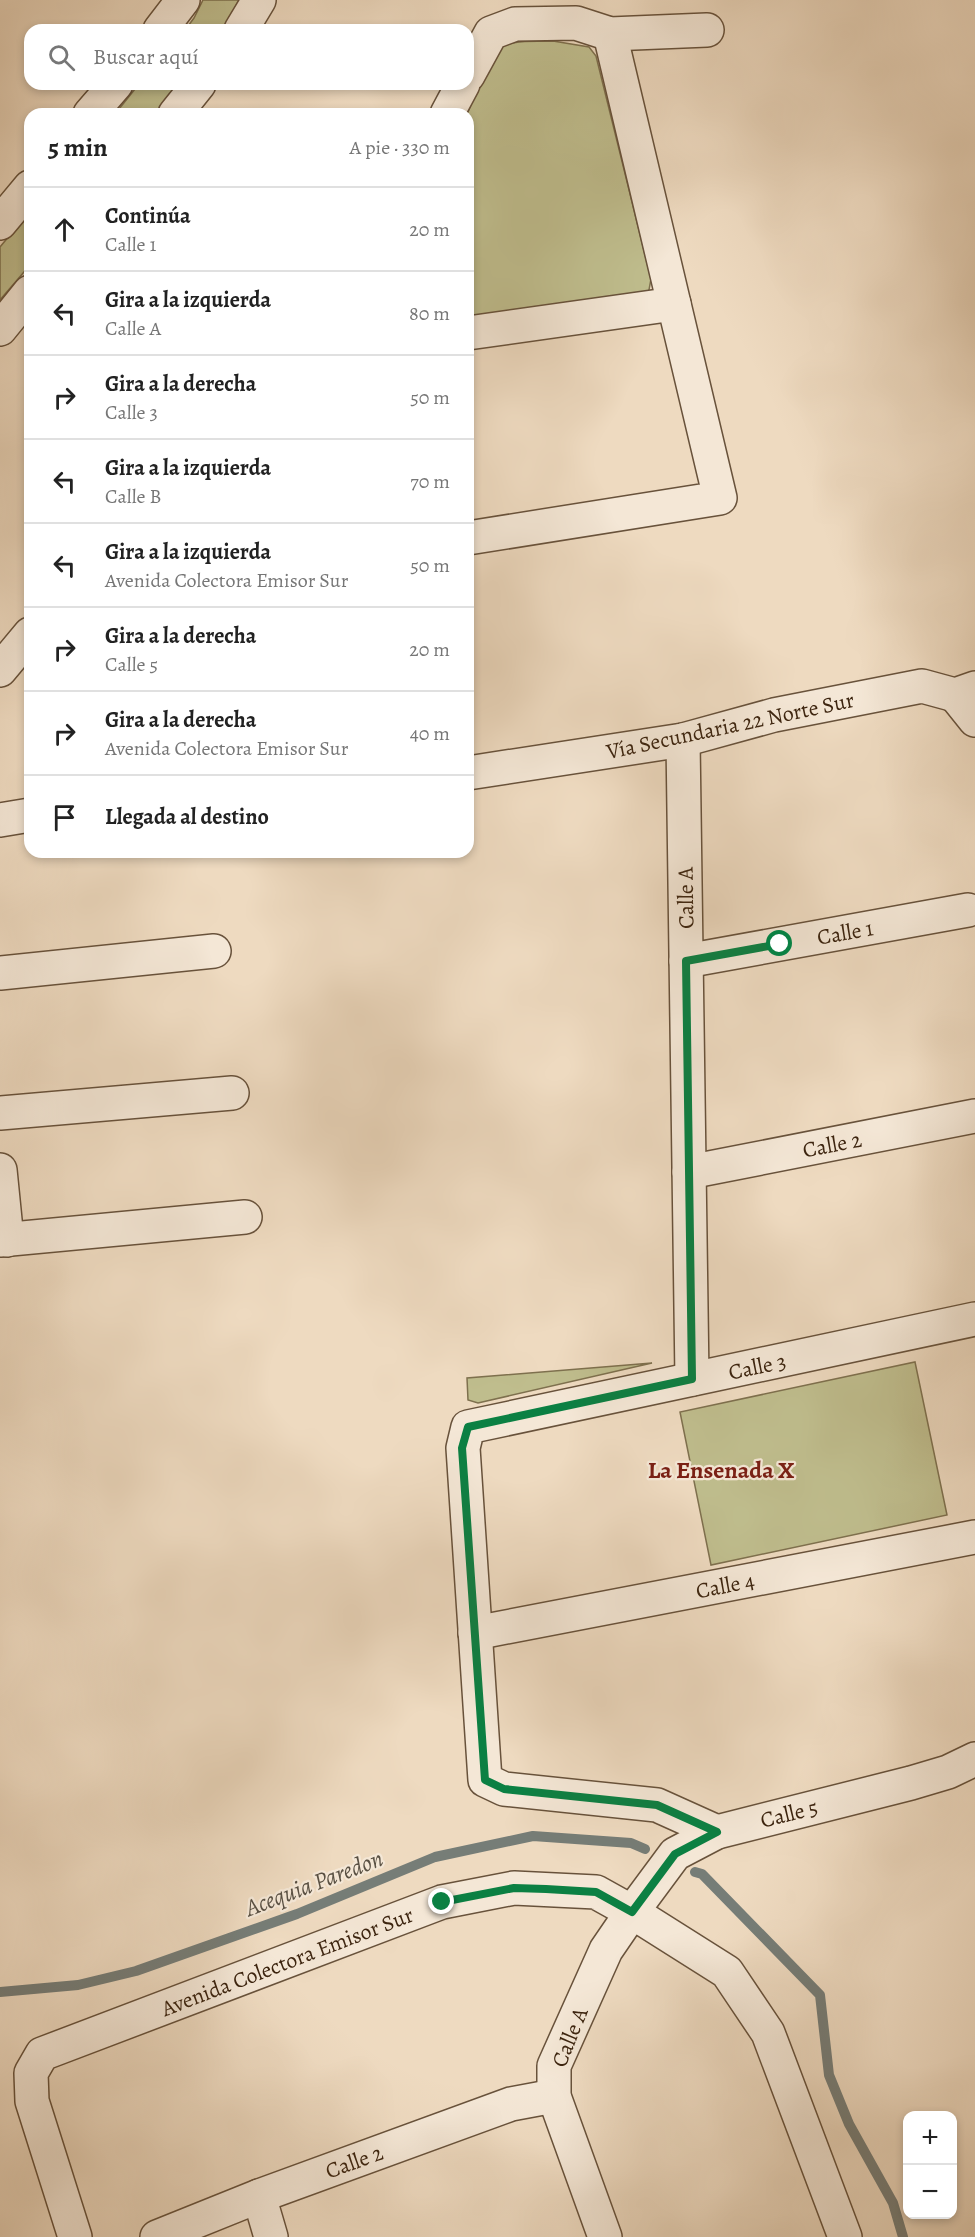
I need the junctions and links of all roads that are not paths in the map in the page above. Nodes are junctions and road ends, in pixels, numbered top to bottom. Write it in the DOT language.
graph roads {
  1 [pos="183,0"];
  2 [pos="259,0"];
  3 [pos="165,24"];
  4 [pos="245,24"];
  5 [pos="707,30"];
  6 [pos="609,34"];
  7 [pos="474,64"];
  8 [pos="111,90"];
  9 [pos="194,90"];
  10 [pos="460,90"];
  11 [pos="95,108"];
  12 [pos="180,108"];
  13 [pos="450,108"];
  14 [pos="24,194"];
  15 [pos="0,223"];
  16 [pos="24,299"];
  17 [pos="674,304"];
  18 [pos="0,329"];
  19 [pos="474,332"];
  20 [pos="474,537"];
  21 [pos="24,641"];
  22 [pos="0,670"];
  23 [pos="968,701"];
  24 [pos="683,740"];
  25 [pos="474,772"];
  26 [pos="24,816"];
  27 [pos="0,820"];
  28 [pos="968,909"];
  29 [pos="214,951"];
  30 [pos="686,961"];
  31 [pos="0,974"];
  32 [pos="232,1093"];
  33 [pos="0,1113"];
  34 [pos="975,1116"];
  35 [pos="0,1170"];
  36 [pos="689,1172"];
  37 [pos="245,1217"];
  38 [pos="4,1240"];
  39 [pos="975,1319"];
  40 [pos="692,1379"];
  41 [pos="975,1537"];
  42 [pos="475,1633"];
  43 [pos="975,1759"];
  44 [pos="717,1832"];
  45 [pos="632,1912"];
  46 [pos="554,2096"];
  47 [pos="258,2196"];
  48 [pos="75,2237"];
  49 [pos="157,2237"];
  50 [pos="271,2237"];
  51 [pos="605,2237"];
  52 [pos="845,2237"];
  1 -- 3 [label="street"];
  2 -- 4 [label="street"];
  5 -- 6 [label="street"];
  6 -- 7 [label="street"];
  6 -- 17 [label="street"];
  8 -- 11 [label="street"];
  9 -- 12 [label="street"];
  10 -- 13 [label="street"];
  14 -- 15 [label="street"];
  16 -- 18 [label="street"];
  17 -- 19 [label="street"];
  17 -- 20 [label="street"];
  21 -- 22 [label="street"];
  23 -- 24 [label="street, Vía Secundaria 22 Norte Sur"];
  24 -- 25 [label="street, Vía Secundaria 22 Norte Sur"];
  24 -- 30 [label="street, Calle A"];
  26 -- 27 [label="street"];
  28 -- 30 [label="street, Calle 1"];
  29 -- 31 [label="street"];
  30 -- 36 [label="street, Calle A"];
  32 -- 33 [label="street"];
  34 -- 36 [label="street, Calle 2"];
  35 -- 38 [label="street"];
  36 -- 40 [label="street, Calle A"];
  37 -- 38 [label="street"];
  39 -- 40 [label="street, Calle 3"];
  40 -- 42 [label="street, Calle 3"];
  41 -- 42 [label="street, Calle 4"];
  42 -- 44 [label="street"];
  43 -- 44 [label="street, Calle 5"];
  44 -- 45 [label="street, Calle 5"];
  45 -- 46 [label="street, Calle A"];
  45 -- 48 [label="street, Avenida Colectora Emisor Sur"];
  45 -- 52 [label="street, Avenida Colectora Emisor Sur"];
  46 -- 47 [label="street, Calle 2"];
  46 -- 51 [label="street, Calle A"];
  47 -- 49 [label="street, Calle 2"];
  47 -- 50 [label="street"];
}
